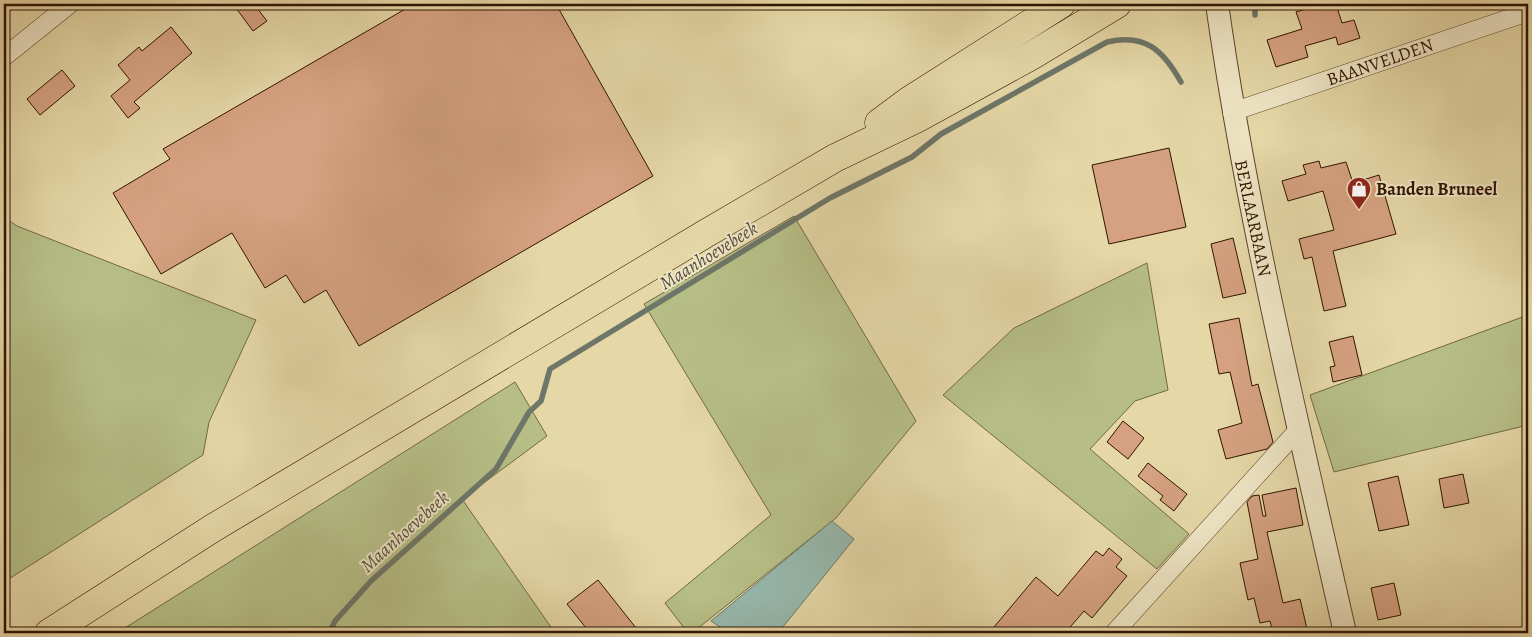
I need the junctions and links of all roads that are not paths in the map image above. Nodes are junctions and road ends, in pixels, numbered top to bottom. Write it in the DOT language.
graph roads {
  1 [pos="70,4"];
  2 [pos="1061,4"];
  3 [pos="1117,4"];
  4 [pos="1217,4"];
  5 [pos="1528,12"];
  6 [pos="4,57"];
  7 [pos="1232,112"];
  8 [pos="835,158"];
  9 [pos="1298,430"];
  10 [pos="49,633"];
  11 [pos="1114,633"];
  12 [pos="1345,633"];
  1 -- 6 [label="street"];
  2 -- 8 [label="main road"];
  3 -- 8 [label="main road"];
  4 -- 7 [label="street, BERLAARBAAN"];
  5 -- 7 [label="street, BAANVELDEN"];
  7 -- 9 [label="street, BERLAARBAAN"];
  8 -- 10 [label="main road"];
  9 -- 11 [label="street"];
  9 -- 12 [label="street, BERLAARBAAN"];
}
